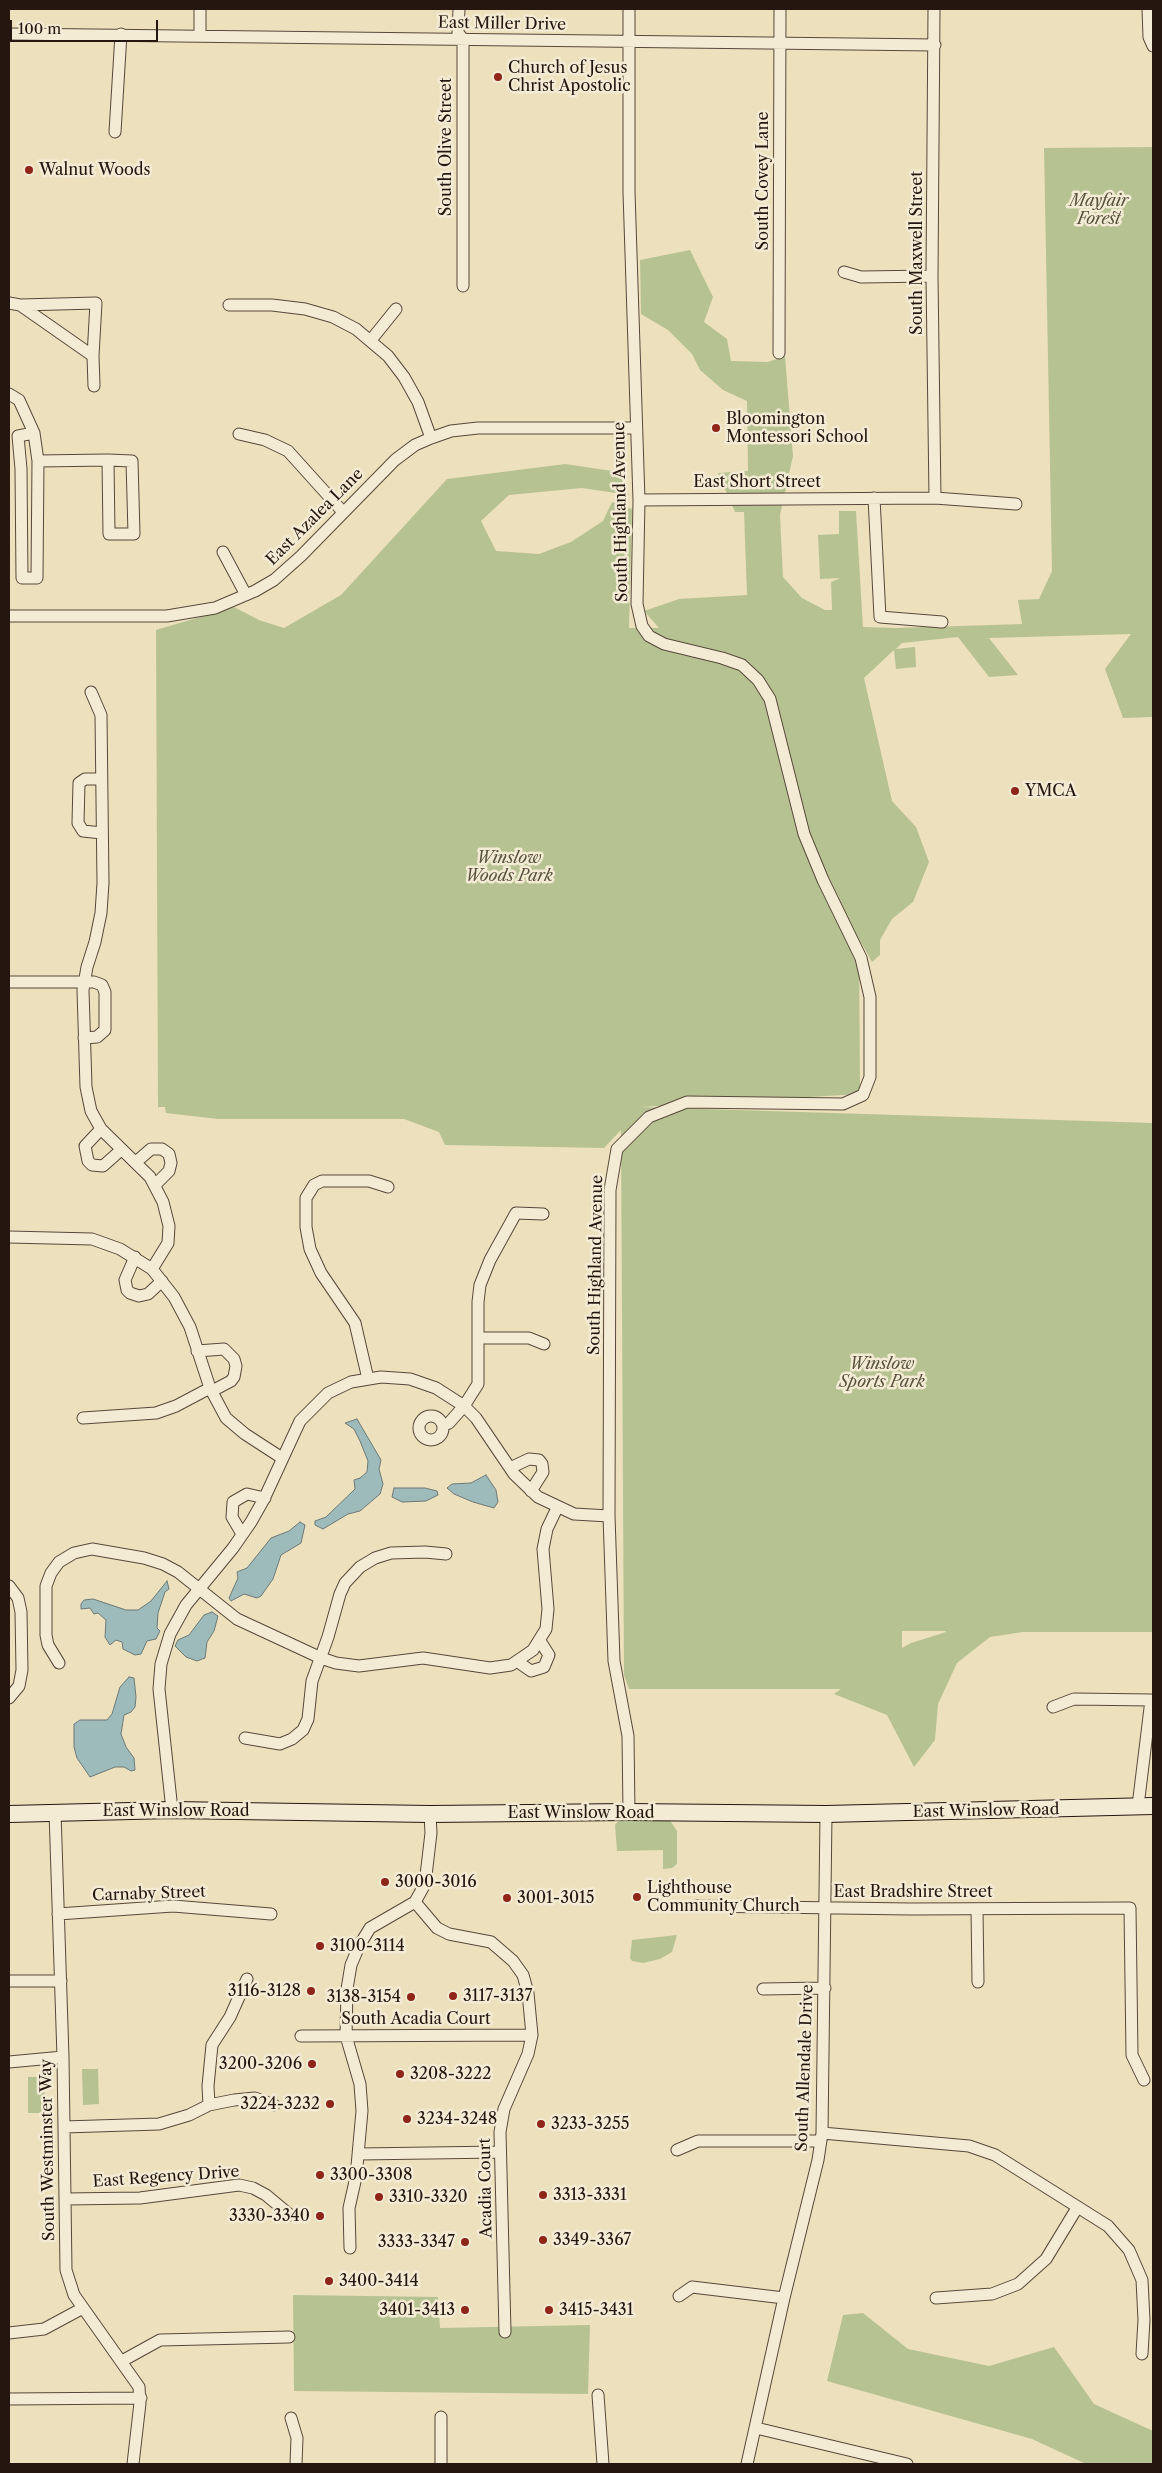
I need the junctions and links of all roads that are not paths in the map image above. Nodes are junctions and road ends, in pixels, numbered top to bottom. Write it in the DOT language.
graph roads {
  1 [pos="200,9"];
  2 [pos="459,9"];
  3 [pos="629,9"];
  4 [pos="780,9"];
  5 [pos="934,9"];
  6 [pos="1148,9"];
  7 [pos="9,34"];
  8 [pos="122,34"];
  9 [pos="200,35"];
  10 [pos="463,39"];
  11 [pos="630,42"];
  12 [pos="779,43"];
  13 [pos="935,45"];
  14 [pos="1153,46"];
  15 [pos="115,132"];
  16 [pos="844,272"];
  17 [pos="932,276"];
  18 [pos="463,286"];
  19 [pos="14,304"];
  20 [pos="229,305"];
  21 [pos="396,309"];
  22 [pos="371,340"];
  23 [pos="779,353"];
  24 [pos="93,356"];
  25 [pos="94,386"];
  26 [pos="9,394"];
  27 [pos="636,428"];
  28 [pos="34,433"];
  29 [pos="239,434"];
  30 [pos="431,438"];
  31 [pos="38,460"];
  32 [pos="108,460"];
  33 [pos="874,498"];
  34 [pos="935,498"];
  35 [pos="639,500"];
  36 [pos="1016,504"];
  37 [pos="343,512"];
  38 [pos="223,552"];
  39 [pos="246,595"];
  40 [pos="9,616"];
  41 [pos="942,622"];
  42 [pos="92,692"];
  43 [pos="102,779"];
  44 [pos="102,833"];
  45 [pos="9,982"];
  46 [pos="84,982"];
  47 [pos="84,1038"];
  48 [pos="101,1129"];
  49 [pos="121,1150"];
  50 [pos="136,1162"];
  51 [pos="156,1185"];
  52 [pos="388,1187"];
  53 [pos="542,1214"];
  54 [pos="9,1237"];
  55 [pos="135,1257"];
  56 [pos="152,1269"];
  57 [pos="162,1282"];
  58 [pos="479,1338"];
  59 [pos="544,1344"];
  60 [pos="198,1352"];
  61 [pos="368,1379"];
  62 [pos="211,1390"];
  63 [pos="464,1406"];
  64 [pos="83,1418"];
  65 [pos="443,1425"];
  66 [pos="282,1458"];
  67 [pos="510,1468"];
  68 [pos="531,1491"];
  69 [pos="265,1498"];
  70 [pos="557,1508"];
  71 [pos="609,1516"];
  72 [pos="242,1534"];
  73 [pos="446,1554"];
  74 [pos="9,1586"];
  75 [pos="200,1589"];
  76 [pos="540,1641"];
  77 [pos="321,1658"];
  78 [pos="518,1662"];
  79 [pos="60,1663"];
  80 [pos="9,1698"];
  81 [pos="1053,1707"];
  82 [pos="245,1738"];
  83 [pos="1146,1806"];
  84 [pos="172,1810"];
  85 [pos="55,1812"];
  86 [pos="629,1812"];
  87 [pos="9,1814"];
  88 [pos="430,1814"];
  89 [pos="826,1814"];
  90 [pos="416,1902"];
  91 [pos="696,1906"];
  92 [pos="826,1908"];
  93 [pos="977,1909"];
  94 [pos="58,1914"];
  95 [pos="270,1914"];
  96 [pos="247,1979"];
  97 [pos="9,1981"];
  98 [pos="61,1981"];
  99 [pos="978,1982"];
  100 [pos="825,1988"];
  101 [pos="763,1989"];
  102 [pos="532,2035"];
  103 [pos="301,2036"];
  104 [pos="346,2036"];
  105 [pos="63,2056"];
  106 [pos="9,2062"];
  107 [pos="1144,2080"];
  108 [pos="209,2105"];
  109 [pos="274,2105"];
  110 [pos="64,2127"];
  111 [pos="821,2137"];
  112 [pos="677,2150"];
  113 [pos="500,2152"];
  114 [pos="359,2154"];
  115 [pos="65,2199"];
  116 [pos="1077,2208"];
  117 [pos="290,2215"];
  118 [pos="350,2248"];
  119 [pos="679,2296"];
  120 [pos="784,2298"];
  121 [pos="936,2298"];
  122 [pos="82,2308"];
  123 [pos="506,2332"];
  124 [pos="9,2333"];
  125 [pos="289,2337"];
  126 [pos="1142,2354"];
  127 [pos="122,2361"];
  128 [pos="598,2395"];
  129 [pos="141,2398"];
  130 [pos="9,2399"];
  131 [pos="441,2417"];
  132 [pos="291,2418"];
  133 [pos="756,2428"];
  134 [pos="133,2464"];
  135 [pos="296,2464"];
  136 [pos="441,2464"];
  137 [pos="602,2464"];
  138 [pos="747,2464"];
  139 [pos="907,2464"];
  1 -- 9 [label="street"];
  2 -- 10 [label="street, South Olive Street"];
  3 -- 11 [label="street, South Highland Avenue"];
  4 -- 12 [label="street, South Covey Lane"];
  5 -- 13 [label="street, South Maxwell Street"];
  6 -- 14 [label="street"];
  7 -- 8 [label="street, East Miller Drive"];
  8 -- 9 [label="street, East Miller Drive"];
  8 -- 15 [label="street"];
  9 -- 10 [label="street, East Miller Drive"];
  10 -- 11 [label="street, East Miller Drive"];
  10 -- 18 [label="street, South Olive Street"];
  11 -- 12 [label="street, East Miller Drive"];
  11 -- 27 [label="street, South Highland Avenue"];
  12 -- 13 [label="street, East Miller Drive"];
  12 -- 23 [label="street, South Covey Lane"];
  13 -- 17 [label="street, South Maxwell Street"];
  16 -- 17 [label="street"];
  17 -- 34 [label="street, South Maxwell Street"];
  19 -- 24 [label="street"];
  19 -- 24 [label="street"];
  20 -- 22 [label="street"];
  21 -- 22 [label="street"];
  22 -- 30 [label="street"];
  24 -- 25 [label="street"];
  26 -- 28 [label="street"];
  27 -- 30 [label="street, East Azalea Lane"];
  27 -- 35 [label="street, South Highland Avenue"];
  28 -- 31 [label="street"];
  28 -- 31 [label="street"];
  29 -- 37 [label="street"];
  30 -- 37 [label="street, East Azalea Lane"];
  31 -- 32 [label="street"];
  32 -- 32 [label="street"];
  33 -- 34 [label="street, East Short Street"];
  33 -- 35 [label="street, East Short Street"];
  33 -- 41 [label="street"];
  34 -- 36 [label="street, East Short Street"];
  35 -- 71 [label="street, South Highland Avenue"];
  37 -- 39 [label="street, East Azalea Lane"];
  38 -- 39 [label="street"];
  39 -- 40 [label="street, East Azalea Lane"];
  42 -- 43 [label="street"];
  43 -- 44 [label="street"];
  43 -- 44 [label="street"];
  44 -- 46 [label="street"];
  45 -- 46 [label="street"];
  46 -- 47 [label="street"];
  46 -- 47 [label="street"];
  47 -- 48 [label="street"];
  48 -- 49 [label="street"];
  48 -- 49 [label="street"];
  49 -- 50 [label="street"];
  50 -- 51 [label="street"];
  50 -- 51 [label="street"];
  51 -- 56 [label="street"];
  52 -- 61 [label="street"];
  53 -- 58 [label="street"];
  54 -- 55 [label="street"];
  55 -- 56 [label="street"];
  55 -- 57 [label="street"];
  56 -- 57 [label="street"];
  57 -- 60 [label="street"];
  58 -- 59 [label="street"];
  58 -- 63 [label="street"];
  60 -- 62 [label="street"];
  60 -- 62 [label="street"];
  61 -- 63 [label="street"];
  61 -- 66 [label="street"];
  62 -- 64 [label="street"];
  62 -- 66 [label="street"];
  63 -- 65 [label="street"];
  63 -- 67 [label="street"];
  66 -- 69 [label="street"];
  67 -- 68 [label="street"];
  67 -- 68 [label="street"];
  68 -- 70 [label="street"];
  69 -- 72 [label="street"];
  69 -- 72 [label="street"];
  70 -- 71 [label="street"];
  70 -- 76 [label="street"];
  71 -- 86 [label="street, South Highland Avenue"];
  72 -- 75 [label="street"];
  73 -- 77 [label="street"];
  74 -- 80 [label="street"];
  75 -- 77 [label="street"];
  75 -- 79 [label="street"];
  75 -- 84 [label="street"];
  76 -- 78 [label="street"];
  76 -- 78 [label="street"];
  77 -- 78 [label="street"];
  77 -- 82 [label="street"];
  81 -- 83 [label="street"];
  83 -- 89 [label="main road, East Winslow Road"];
  84 -- 85 [label="main road, East Winslow Road"];
  84 -- 88 [label="main road, East Winslow Road"];
  85 -- 87 [label="main road, East Winslow Road"];
  85 -- 94 [label="street, South Westminster Way"];
  86 -- 88 [label="main road, East Winslow Road"];
  86 -- 89 [label="main road, East Winslow Road"];
  88 -- 90 [label="street"];
  89 -- 92 [label="street, South Allendale Drive"];
  90 -- 102 [label="street, Acadia Court"];
  90 -- 104 [label="street"];
  91 -- 92 [label="street, East Bradshire Street"];
  92 -- 93 [label="street, East Bradshire Street"];
  92 -- 100 [label="street, South Allendale Drive"];
  93 -- 99 [label="street"];
  93 -- 107 [label="street, East Bradshire Street"];
  94 -- 95 [label="street, Carnaby Street"];
  94 -- 98 [label="street, South Westminster Way"];
  96 -- 108 [label="street"];
  97 -- 98 [label="street"];
  98 -- 105 [label="street, South Westminster Way"];
  100 -- 101 [label="street"];
  100 -- 111 [label="street, South Allendale Drive"];
  102 -- 104 [label="street, South Acadia Court"];
  102 -- 113 [label="street, Acadia Court"];
  103 -- 104 [label="street, South Acadia Court"];
  104 -- 114 [label="street"];
  105 -- 106 [label="street"];
  105 -- 110 [label="street, South Westminster Way"];
  108 -- 109 [label="street"];
  108 -- 110 [label="street"];
  110 -- 115 [label="street, South Westminster Way"];
  111 -- 112 [label="street"];
  111 -- 116 [label="street"];
  111 -- 120 [label="street, South Allendale Drive"];
  113 -- 114 [label="street"];
  113 -- 123 [label="street, Acadia Court"];
  114 -- 118 [label="street"];
  115 -- 117 [label="street, East Regency Drive"];
  115 -- 122 [label="street, South Westminster Way"];
  116 -- 121 [label="street"];
  116 -- 126 [label="street"];
  119 -- 120 [label="street"];
  120 -- 133 [label="street, South Allendale Drive"];
  122 -- 124 [label="street"];
  122 -- 127 [label="street, South Westminster Way"];
  125 -- 127 [label="street"];
  127 -- 129 [label="street, South Westminster Way"];
  128 -- 137 [label="street"];
  129 -- 130 [label="street"];
  129 -- 134 [label="street, South Westminster Way"];
  131 -- 136 [label="street"];
  132 -- 135 [label="street"];
  133 -- 138 [label="street, South Allendale Drive"];
  133 -- 139 [label="street"];
}
